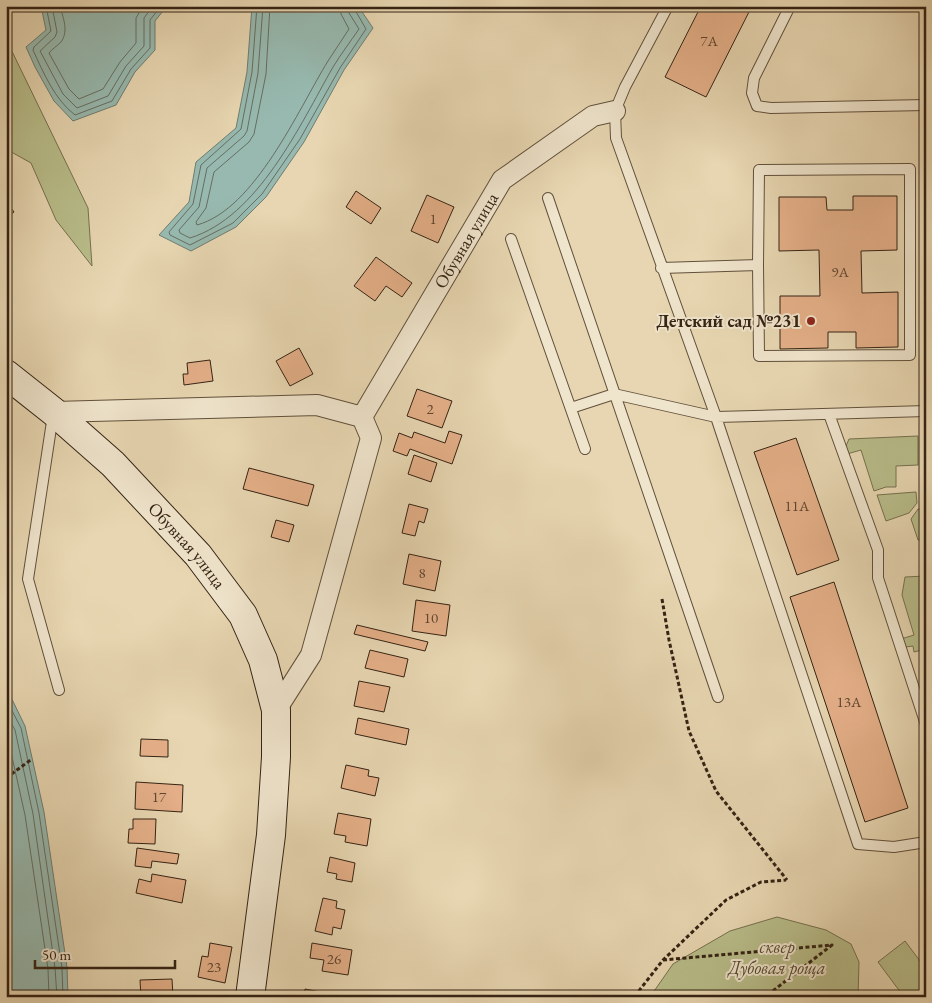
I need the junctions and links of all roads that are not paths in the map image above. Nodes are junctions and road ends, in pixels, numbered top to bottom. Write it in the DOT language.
graph roads {
  1 [pos="668,6"];
  2 [pos="790,6"];
  3 [pos="926,105"];
  4 [pos="615,111"];
  5 [pos="548,198"];
  6 [pos="512,239"];
  7 [pos="758,265"];
  8 [pos="662,268"];
  9 [pos="6,374"];
  10 [pos="614,394"];
  11 [pos="571,408"];
  12 [pos="926,411"];
  13 [pos="54,412"];
  14 [pos="828,414"];
  15 [pos="362,417"];
  16 [pos="716,417"];
  17 [pos="586,449"];
  18 [pos="59,690"];
  19 [pos="718,697"];
  20 [pos="276,710"];
  21 [pos="926,726"];
  22 [pos="926,842"];
  23 [pos="250,997"];
  1 -- 4 [label="lane"];
  2 -- 3 [label="lane"];
  4 -- 8 [label="lane"];
  4 -- 15 [label="street, Обувная улица"];
  5 -- 10 [label="lane"];
  6 -- 11 [label="lane"];
  7 -- 7 [label="lane"];
  7 -- 8 [label="lane"];
  8 -- 16 [label="lane"];
  9 -- 13 [label="main road, Обувная улица"];
  10 -- 11 [label="lane"];
  10 -- 16 [label="lane"];
  10 -- 19 [label="lane"];
  11 -- 17 [label="lane"];
  12 -- 14 [label="lane"];
  13 -- 15 [label="street"];
  13 -- 18 [label="lane"];
  13 -- 20 [label="main road, Обувная улица"];
  14 -- 16 [label="lane"];
  14 -- 21 [label="lane"];
  15 -- 20 [label="street"];
  16 -- 22 [label="lane"];
  20 -- 23 [label="main road, Обувная улица"];
}
